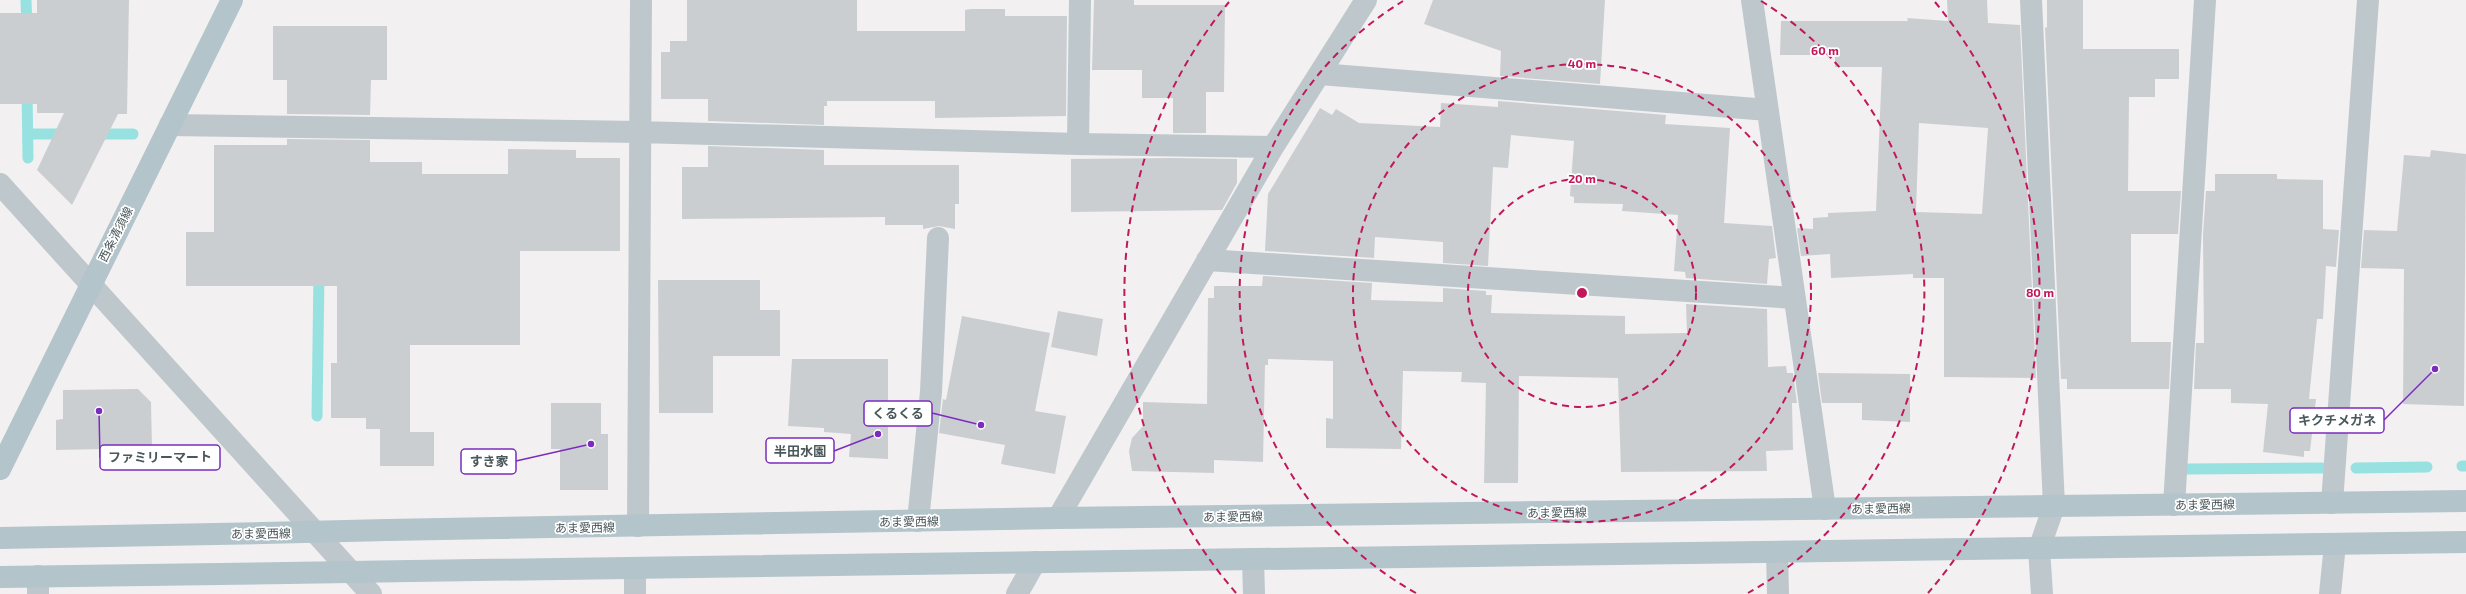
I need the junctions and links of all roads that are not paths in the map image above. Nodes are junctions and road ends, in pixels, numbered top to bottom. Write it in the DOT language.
graph roads {
  1 [pos="232,0"];
  2 [pos="641,0"];
  3 [pos="1080,0"];
  4 [pos="1366,0"];
  5 [pos="1752,0"];
  6 [pos="2031,0"];
  7 [pos="2205,0"];
  8 [pos="2368,0"];
  9 [pos="1320,74"];
  10 [pos="1768,110"];
  11 [pos="170,125"];
  12 [pos="639,132"];
  13 [pos="1078,144"];
  14 [pos="1273,147"];
  15 [pos="0,184"];
  16 [pos="938,238"];
  17 [pos="1207,260"];
  18 [pos="90,283"];
  19 [pos="1795,298"];
  20 [pos="0,469"];
  21 [pos="2466,500"];
  22 [pos="2332,503"];
  23 [pos="2174,505"];
  24 [pos="2054,506"];
  25 [pos="1825,509"];
  26 [pos="1058,518"];
  27 [pos="918,521"];
  28 [pos="638,526"];
  29 [pos="0,538"];
  30 [pos="2466,542"];
  31 [pos="2335,544"];
  32 [pos="2039,549"];
  33 [pos="1777,552"];
  34 [pos="1253,559"];
  35 [pos="1035,562"];
  36 [pos="635,568"];
  37 [pos="0,577"];
  38 [pos="38,585"];
  39 [pos="371,594"];
  40 [pos="635,594"];
  41 [pos="1017,594"];
  42 [pos="1254,594"];
  43 [pos="1778,594"];
  44 [pos="2042,594"];
  45 [pos="2330,594"];
  1 -- 11 [label="main road, 西条清須線"];
  2 -- 12 [label="street"];
  3 -- 13 [label="street"];
  4 -- 9 [label="street"];
  5 -- 10 [label="street"];
  6 -- 24 [label="street"];
  7 -- 23 [label="street"];
  8 -- 22 [label="street"];
  9 -- 10 [label="street"];
  9 -- 14 [label="street"];
  10 -- 19 [label="street"];
  11 -- 12 [label="street"];
  11 -- 18 [label="main road, 西条清須線"];
  12 -- 13 [label="street"];
  12 -- 28 [label="street"];
  13 -- 14 [label="street"];
  14 -- 17 [label="street"];
  15 -- 18 [label="street"];
  16 -- 27 [label="street"];
  17 -- 19 [label="street"];
  17 -- 26 [label="street"];
  18 -- 20 [label="main road, 西条清須線"];
  18 -- 39 [label="street"];
  19 -- 25 [label="street"];
  21 -- 22 [label="main road, あま愛西線"];
  22 -- 23 [label="main road, あま愛西線"];
  23 -- 24 [label="main road, あま愛西線"];
  24 -- 25 [label="main road, あま愛西線"];
  24 -- 32 [label="street"];
  25 -- 26 [label="main road, あま愛西線"];
  26 -- 27 [label="main road, あま愛西線"];
  27 -- 28 [label="main road, あま愛西線"];
  28 -- 29 [label="main road, あま愛西線, bridge"];
  30 -- 31 [label="main road"];
  31 -- 32 [label="main road"];
  31 -- 45 [label="street"];
  32 -- 33 [label="main road"];
  32 -- 44 [label="street"];
  33 -- 34 [label="main road"];
  33 -- 43 [label="street"];
  34 -- 35 [label="main road"];
  34 -- 42 [label="street"];
  35 -- 36 [label="main road"];
  35 -- 41 [label="street"];
  36 -- 38 [label="main road, bridge"];
  36 -- 40 [label="street"];
  37 -- 38 [label="main road"];
}
